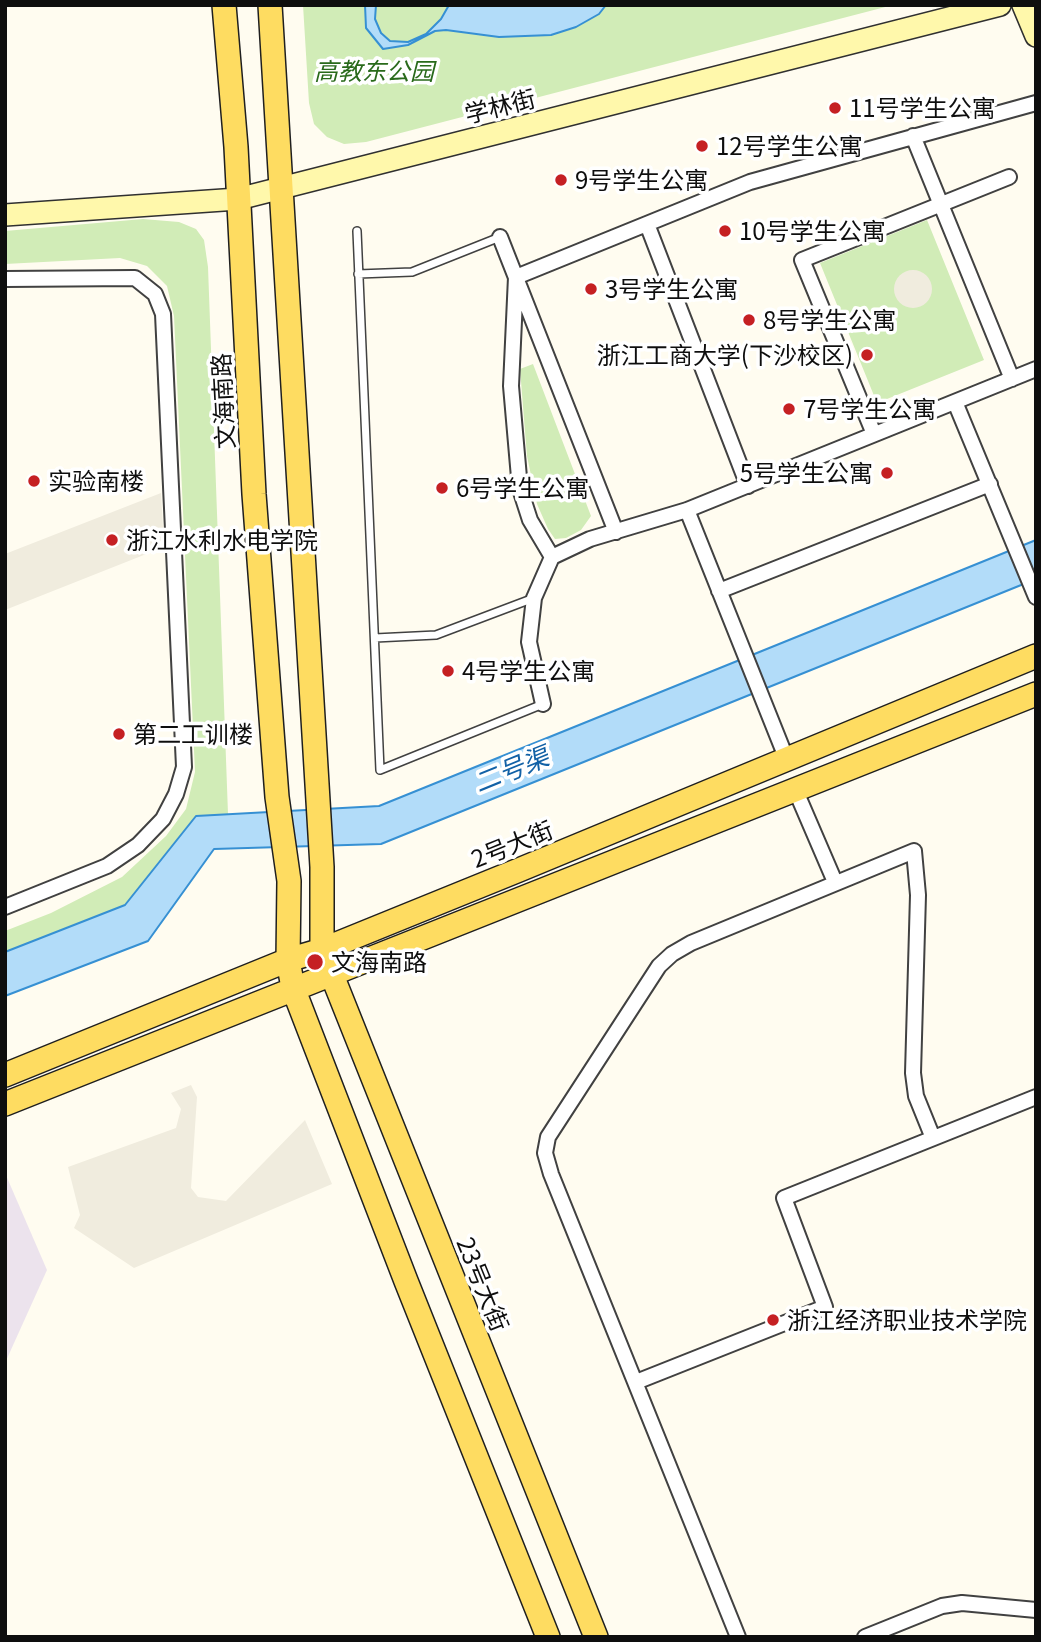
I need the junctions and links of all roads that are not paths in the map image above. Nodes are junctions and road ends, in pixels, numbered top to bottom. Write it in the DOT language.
graph roads {
  1 [pos="224,5"];
  2 [pos="270,5"];
  3 [pos="1000,5"];
  4 [pos="1023,5"];
  5 [pos="1036,36"];
  6 [pos="1036,103"];
  7 [pos="913,136"];
  8 [pos="1009,177"];
  9 [pos="281,189"];
  10 [pos="238,199"];
  11 [pos="940,204"];
  12 [pos="5,215"];
  13 [pos="647,224"];
  14 [pos="357,231"];
  15 [pos="500,237"];
  16 [pos="358,274"];
  17 [pos="516,277"];
  18 [pos="5,279"];
  19 [pos="1036,369"];
  20 [pos="1012,379"];
  21 [pos="955,402"];
  22 [pos="874,435"];
  23 [pos="990,484"];
  24 [pos="748,486"];
  25 [pos="687,510"];
  26 [pos="616,532"];
  27 [pos="552,557"];
  28 [pos="719,591"];
  29 [pos="1035,595"];
  30 [pos="534,598"];
  31 [pos="374,638"];
  32 [pos="1036,656"];
  33 [pos="1036,694"];
  34 [pos="543,704"];
  35 [pos="787,760"];
  36 [pos="795,789"];
  37 [pos="835,882"];
  38 [pos="5,907"];
  39 [pos="322,950"];
  40 [pos="288,960"];
  41 [pos="330,974"];
  42 [pos="293,988"];
  43 [pos="5,1076"];
  44 [pos="1036,1097"];
  45 [pos="5,1104"];
  46 [pos="933,1138"];
  47 [pos="636,1382"];
  48 [pos="1036,1610"];
  49 [pos="548,1637"];
  50 [pos="596,1637"];
  51 [pos="738,1637"];
  52 [pos="865,1637"];
  1 -- 10 [label="main road, 文海南路"];
  2 -- 9 [label="main road"];
  3 -- 9 [label="main road, 学林街"];
  4 -- 5 [label="main road"];
  6 -- 7 [label="street"];
  7 -- 11 [label="street"];
  7 -- 13 [label="street"];
  8 -- 11 [label="street"];
  9 -- 10 [label="main road, 学林街"];
  9 -- 39 [label="main road"];
  10 -- 12 [label="main road, 学林街"];
  10 -- 40 [label="main road, 文海南路"];
  11 -- 20 [label="street"];
  11 -- 22 [label="street"];
  13 -- 17 [label="street"];
  13 -- 24 [label="street"];
  14 -- 16 [label="lane"];
  15 -- 16 [label="lane"];
  15 -- 17 [label="street"];
  16 -- 31 [label="lane"];
  17 -- 26 [label="street"];
  17 -- 27 [label="street"];
  18 -- 38 [label="street"];
  19 -- 20 [label="street"];
  20 -- 21 [label="street"];
  21 -- 22 [label="street"];
  21 -- 23 [label="street"];
  22 -- 24 [label="street"];
  23 -- 28 [label="street"];
  23 -- 29 [label="street"];
  24 -- 25 [label="street"];
  25 -- 26 [label="street"];
  25 -- 28 [label="street"];
  26 -- 27 [label="street"];
  27 -- 30 [label="street"];
  28 -- 35 [label="street"];
  30 -- 31 [label="lane"];
  30 -- 34 [label="street"];
  31 -- 34 [label="lane"];
  32 -- 35 [label="main road, 2号大街"];
  33 -- 36 [label="main road"];
  35 -- 39 [label="main road, 2号大街"];
  36 -- 37 [label="street"];
  36 -- 41 [label="main road"];
  37 -- 46 [label="street"];
  37 -- 47 [label="street"];
  39 -- 40 [label="main road, 2号大街"];
  39 -- 41 [label="main road, 23号大街"];
  40 -- 42 [label="main road"];
  40 -- 43 [label="main road, 2号大街"];
  41 -- 42 [label="main road"];
  41 -- 50 [label="main road, 23号大街"];
  42 -- 45 [label="main road"];
  42 -- 49 [label="main road"];
  44 -- 46 [label="street"];
  46 -- 47 [label="street"];
  47 -- 51 [label="street"];
  48 -- 52 [label="street"];
}
